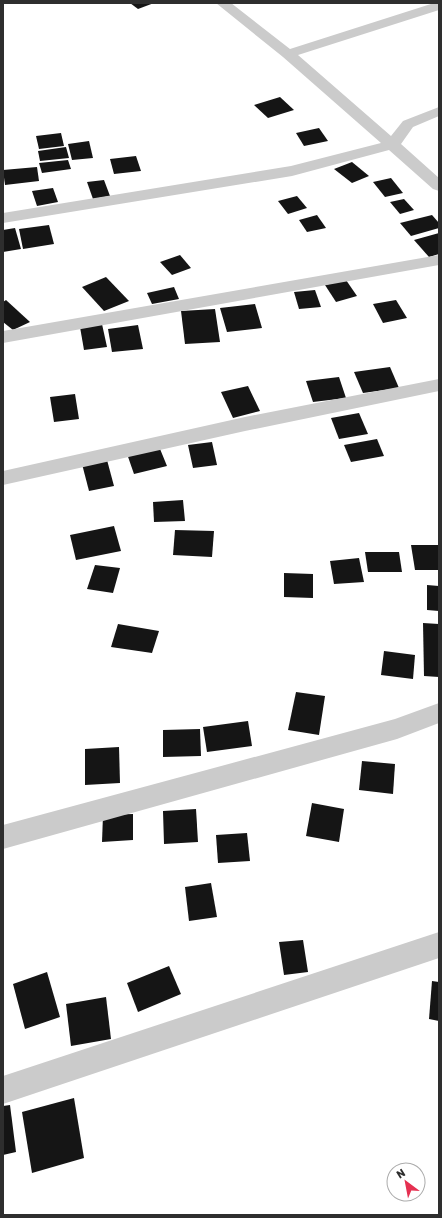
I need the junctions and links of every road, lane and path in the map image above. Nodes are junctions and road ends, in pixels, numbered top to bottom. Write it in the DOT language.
graph roads {
  1 [pos="223,3"];
  2 [pos="439,6"];
  3 [pos="288,54"];
  4 [pos="439,111"];
  5 [pos="392,145"];
  6 [pos="439,186"];
  7 [pos="3,218"];
  8 [pos="439,260"];
  9 [pos="3,337"];
  10 [pos="439,385"];
  11 [pos="3,478"];
  12 [pos="439,712"];
  13 [pos="3,837"];
  14 [pos="439,945"];
  15 [pos="3,1090"];
  1 -- 3 [label="street"];
  2 -- 3 [label="street"];
  3 -- 5 [label="street"];
  4 -- 5 [label="street"];
  5 -- 6 [label="street"];
  5 -- 7 [label="street"];
  8 -- 9 [label="street"];
  10 -- 11 [label="street"];
  12 -- 13 [label="street"];
  14 -- 15 [label="street"];
}
